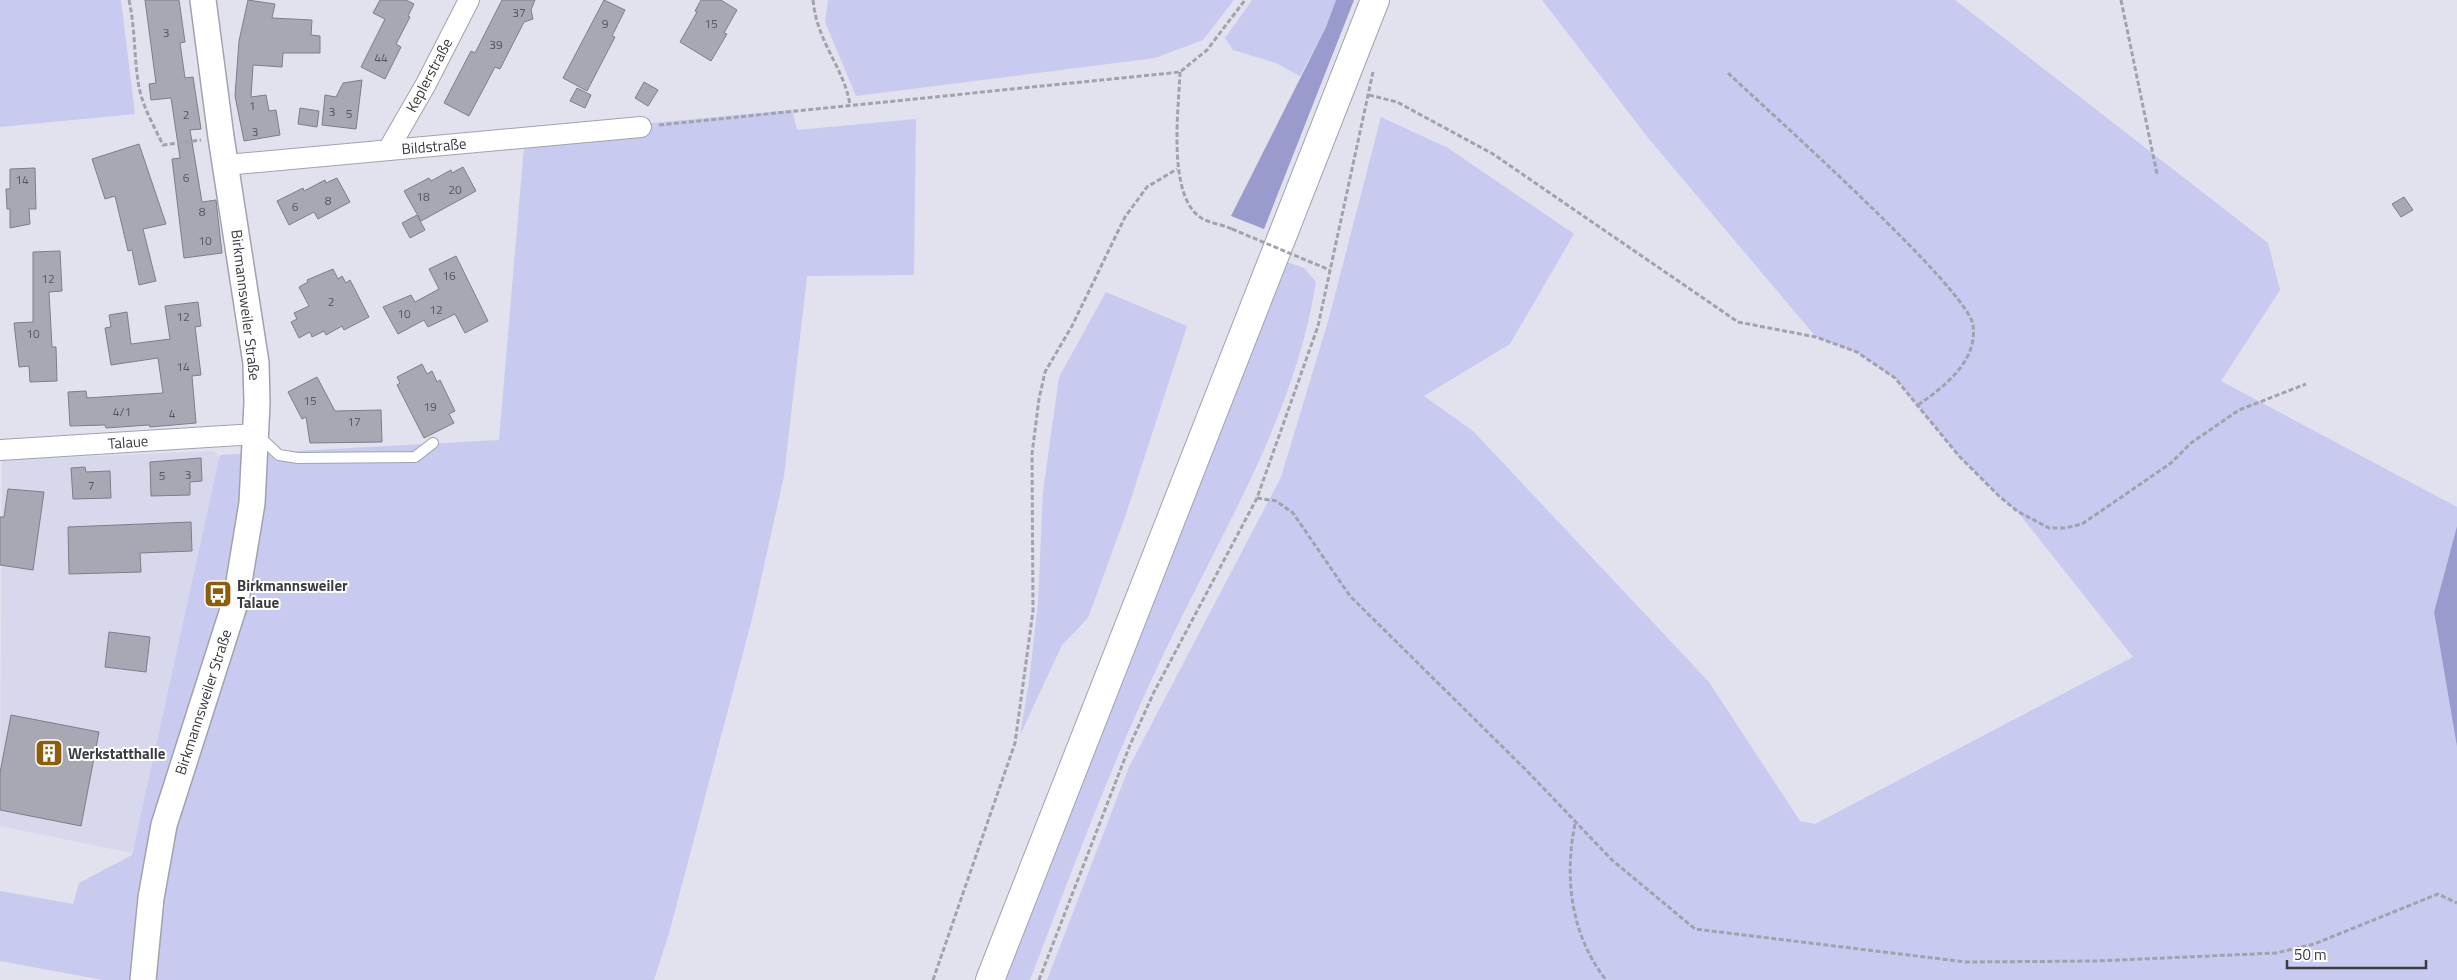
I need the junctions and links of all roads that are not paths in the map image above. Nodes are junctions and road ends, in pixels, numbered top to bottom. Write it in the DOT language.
graph roads {
  1 [pos="203,0"];
  2 [pos="469,0"];
  3 [pos="1375,0"];
  4 [pos="642,127"];
  5 [pos="388,150"];
  6 [pos="226,165"];
  7 [pos="256,434"];
  8 [pos="433,443"];
  9 [pos="0,450"];
  10 [pos="143,980"];
  11 [pos="990,980"];
  1 -- 6 [label="street, Birkmannsweiler Straße"];
  2 -- 5 [label="street, Keplerstraße"];
  3 -- 11 [label="main road"];
  4 -- 5 [label="street, Bildstraße"];
  5 -- 6 [label="street, Bildstraße"];
  6 -- 7 [label="street, Birkmannsweiler Straße"];
  7 -- 8 [label="lane"];
  7 -- 9 [label="street, Talaue"];
  7 -- 10 [label="street, Birkmannsweiler Straße"];
}
